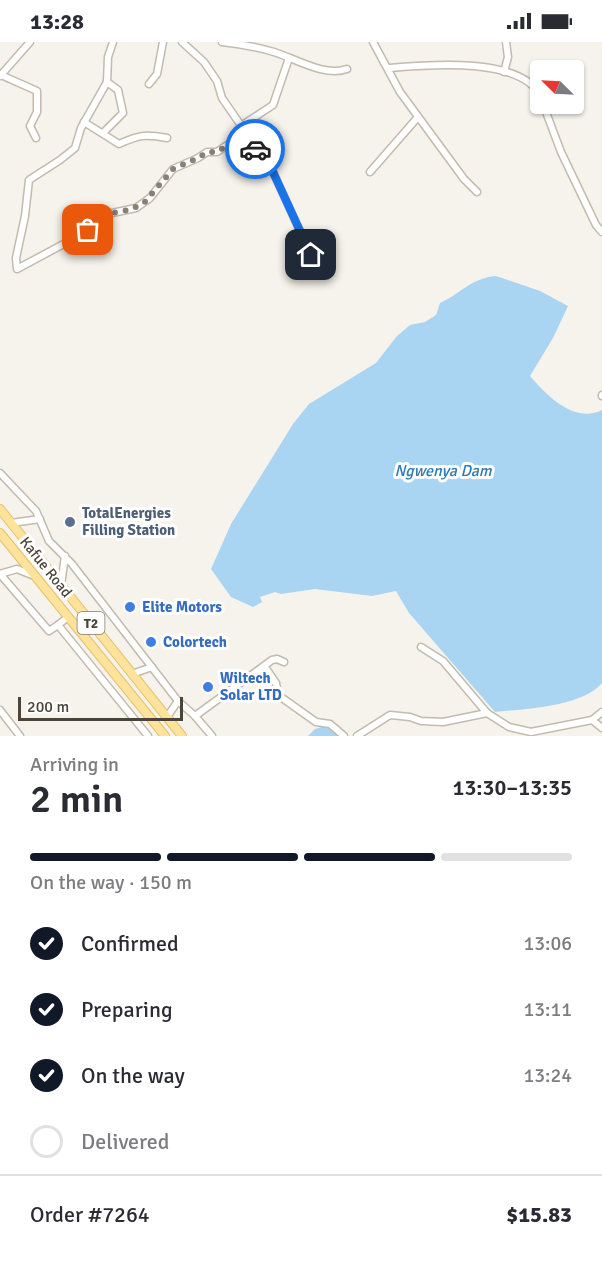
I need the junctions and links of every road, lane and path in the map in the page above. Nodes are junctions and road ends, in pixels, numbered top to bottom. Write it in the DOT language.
graph roads {
  1 [pos="30,42"];
  2 [pos="114,42"];
  3 [pos="163,42"];
  4 [pos="182,42"];
  5 [pos="222,42"];
  6 [pos="373,42"];
  7 [pos="506,42"];
  8 [pos="289,58"];
  9 [pos="388,68"];
  10 [pos="348,69"];
  11 [pos="504,72"];
  12 [pos="0,76"];
  13 [pos="107,82"];
  14 [pos="530,83"];
  15 [pos="149,84"];
  16 [pos="547,114"];
  17 [pos="418,117"];
  18 [pos="84,122"];
  19 [pos="241,126"];
  20 [pos="103,133"];
  21 [pos="245,133"];
  22 [pos="36,138"];
  23 [pos="168,138"];
  24 [pos="370,172"];
  25 [pos="477,192"];
  26 [pos="602,232"];
  27 [pos="311,255"];
  28 [pos="0,473"];
  29 [pos="0,510"];
  30 [pos="40,519"];
  31 [pos="11,523"];
  32 [pos="0,533"];
  33 [pos="65,556"];
  34 [pos="0,574"];
  35 [pos="35,576"];
  36 [pos="61,586"];
  37 [pos="68,617"];
  38 [pos="58,625"];
  39 [pos="421,648"];
  40 [pos="284,662"];
  41 [pos="152,667"];
  42 [pos="265,667"];
  43 [pos="132,674"];
  44 [pos="178,701"];
  45 [pos="0,710"];
  46 [pos="602,712"];
  47 [pos="487,713"];
  48 [pos="195,716"];
  49 [pos="167,717"];
  50 [pos="592,720"];
  51 [pos="602,728"];
  52 [pos="20,736"];
  53 [pos="148,736"];
  54 [pos="165,736"];
  55 [pos="182,736"];
  56 [pos="213,736"];
  57 [pos="344,736"];
  58 [pos="357,736"];
  1 -- 12 [label="street"];
  2 -- 13 [label="street"];
  3 -- 15 [label="street"];
  4 -- 19 [label="street"];
  5 -- 8 [label="street"];
  6 -- 9 [label="street"];
  7 -- 11 [label="street"];
  8 -- 10 [label="street"];
  8 -- 19 [label="street"];
  9 -- 11 [label="street"];
  9 -- 17 [label="street"];
  11 -- 14 [label="street"];
  12 -- 22 [label="street"];
  13 -- 18 [label="street"];
  13 -- 20 [label="street"];
  16 -- 26 [label="street"];
  17 -- 24 [label="street"];
  17 -- 25 [label="street"];
  18 -- 20 [label="street"];
  18 -- 21 [label="street"];
  19 -- 21 [label="street"];
  20 -- 23 [label="street"];
  21 -- 27 [label="street"];
  28 -- 30 [label="street"];
  29 -- 31 [label="main road, Kafue Road / T2"];
  30 -- 31 [label="street"];
  30 -- 33 [label="street"];
  31 -- 36 [label="main road, Kafue Road / T2"];
  32 -- 35 [label="main road, Kafue Road / T2"];
  33 -- 36 [label="street"];
  33 -- 41 [label="street"];
  34 -- 35 [label="street"];
  34 -- 38 [label="street"];
  35 -- 37 [label="main road, Kafue Road / T2"];
  36 -- 43 [label="main road, Kafue Road / T2"];
  37 -- 38 [label="street"];
  37 -- 54 [label="main road, Kafue Road / T2"];
  38 -- 53 [label="street"];
  39 -- 47 [label="street"];
  40 -- 42 [label="street"];
  41 -- 43 [label="street"];
  41 -- 44 [label="street"];
  42 -- 48 [label="street"];
  42 -- 57 [label="street"];
  43 -- 49 [label="main road, Kafue Road / T2"];
  44 -- 48 [label="street"];
  44 -- 49 [label="street"];
  45 -- 52 [label="street"];
  46 -- 50 [label="street"];
  47 -- 50 [label="street"];
  47 -- 58 [label="street"];
  48 -- 56 [label="street"];
  49 -- 55 [label="main road, Kafue Road / T2"];
  50 -- 51 [label="street"];
}
